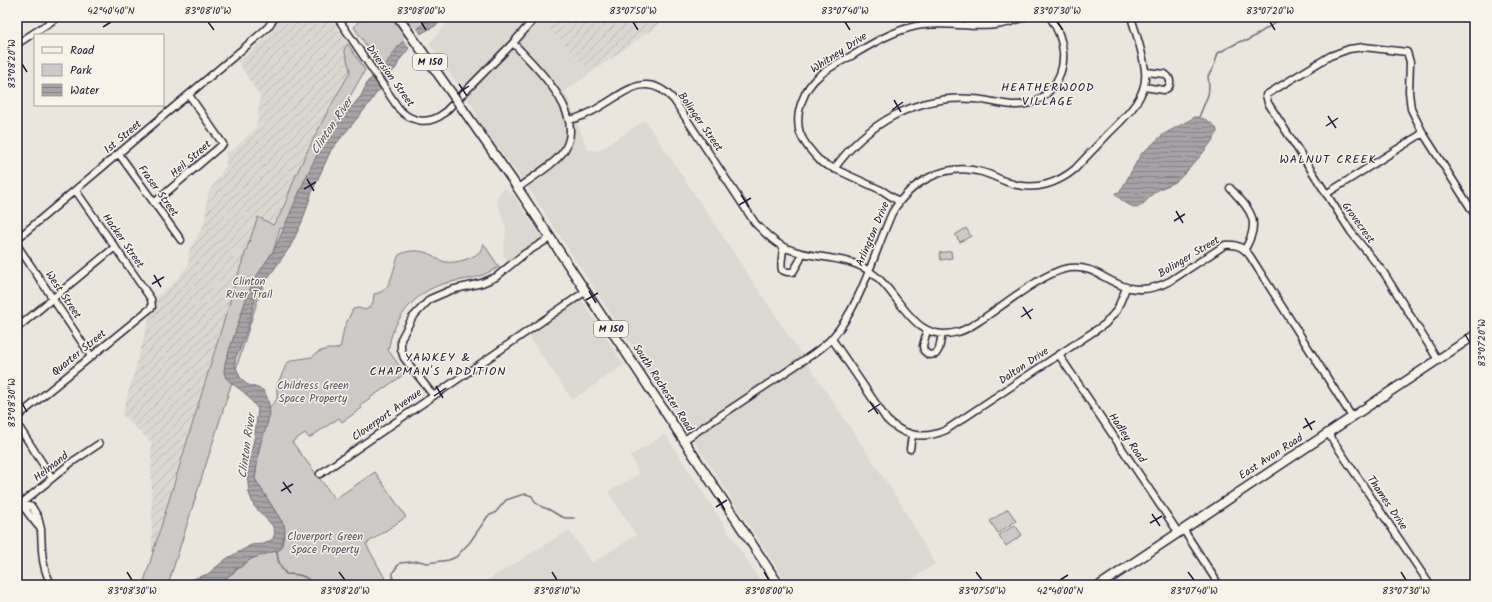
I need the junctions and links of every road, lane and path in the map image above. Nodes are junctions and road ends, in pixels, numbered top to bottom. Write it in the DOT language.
graph roads {
  1 [pos="58,17"];
  2 [pos="337,17"];
  3 [pos="398,17"];
  4 [pos="536,17"];
  5 [pos="1024,17"];
  6 [pos="1050,17"];
  7 [pos="1131,17"];
  8 [pos="273,18"];
  9 [pos="513,43"];
  10 [pos="17,44"];
  11 [pos="1146,72"];
  12 [pos="1144,87"];
  13 [pos="189,95"];
  14 [pos="569,120"];
  15 [pos="1424,133"];
  16 [pos="119,154"];
  17 [pos="834,169"];
  18 [pos="518,188"];
  19 [pos="1230,188"];
  20 [pos="76,191"];
  21 [pos="1326,194"];
  22 [pos="898,201"];
  23 [pos="154,203"];
  24 [pos="1475,215"];
  25 [pos="550,238"];
  26 [pos="17,239"];
  27 [pos="181,240"];
  28 [pos="17,245"];
  29 [pos="115,247"];
  30 [pos="783,247"];
  31 [pos="1246,249"];
  32 [pos="802,253"];
  33 [pos="868,270"];
  34 [pos="1126,288"];
  35 [pos="586,291"];
  36 [pos="53,298"];
  37 [pos="152,303"];
  38 [pos="17,328"];
  39 [pos="927,330"];
  40 [pos="942,334"];
  41 [pos="1475,335"];
  42 [pos="832,339"];
  43 [pos="1059,354"];
  44 [pos="92,356"];
  45 [pos="1438,360"];
  46 [pos="433,395"];
  47 [pos="17,417"];
  48 [pos="1352,417"];
  49 [pos="17,424"];
  50 [pos="1328,433"];
  51 [pos="912,435"];
  52 [pos="684,440"];
  53 [pos="99,444"];
  54 [pos="910,449"];
  55 [pos="320,474"];
  56 [pos="52,478"];
  57 [pos="19,505"];
  58 [pos="1181,530"];
  59 [pos="52,585"];
  60 [pos="780,585"];
  61 [pos="1100,585"];
  62 [pos="1219,585"];
  63 [pos="1430,585"];
  1 -- 10 [label="street"];
  2 -- 9 [label="street, Diversion Street"];
  3 -- 18 [label="main road, South Rochester Road / M 150, bridge"];
  4 -- 9 [label="street, Diversion Street"];
  5 -- 17 [label="street, Whitney Drive"];
  6 -- 17 [label="street"];
  7 -- 11 [label="street, Arlington Drive"];
  8 -- 13 [label="street, 1st Street"];
  9 -- 14 [label="street"];
  11 -- 12 [label="street, Arlington Drive"];
  11 -- 12 [label="street"];
  12 -- 22 [label="street, Arlington Drive"];
  13 -- 16 [label="street, 1st Street"];
  13 -- 23 [label="street, Heil Street"];
  14 -- 18 [label="street"];
  14 -- 30 [label="street, Bolinger Street"];
  15 -- 21 [label="street"];
  15 -- 21 [label="street, Grovecrest"];
  15 -- 24 [label="street"];
  16 -- 20 [label="street, 1st Street"];
  16 -- 23 [label="street, Fraser Street"];
  17 -- 22 [label="street, Whitney Drive"];
  18 -- 25 [label="main road, South Rochester Road / M 150"];
  19 -- 31 [label="street"];
  20 -- 26 [label="street, 1st Street"];
  20 -- 29 [label="street, Hacker Street"];
  21 -- 45 [label="street, Grovecrest"];
  22 -- 33 [label="street, Arlington Drive"];
  23 -- 27 [label="street, Fraser Street"];
  25 -- 35 [label="main road, South Rochester Road / M 150"];
  25 -- 46 [label="street"];
  28 -- 36 [label="street, West Street"];
  29 -- 36 [label="street"];
  29 -- 37 [label="street, Hacker Street"];
  30 -- 32 [label="street, Bolinger Street"];
  30 -- 32 [label="street"];
  31 -- 34 [label="street, Bolinger Street"];
  31 -- 48 [label="street"];
  32 -- 33 [label="street, Bolinger Street"];
  33 -- 39 [label="street, Bolinger Street"];
  33 -- 42 [label="street, Arlington Drive"];
  34 -- 40 [label="street, Bolinger Street"];
  34 -- 43 [label="street, Dalton Drive"];
  35 -- 46 [label="street, Cloverport Avenue"];
  35 -- 52 [label="main road, South Rochester Road / M 150"];
  36 -- 38 [label="street"];
  36 -- 44 [label="street, West Street"];
  37 -- 44 [label="street, Quarter Street"];
  39 -- 40 [label="street, Bolinger Street"];
  39 -- 40 [label="street"];
  41 -- 45 [label="main road, East Avon Road"];
  42 -- 51 [label="street, Dalton Drive"];
  42 -- 52 [label="street, Arlington Drive"];
  43 -- 51 [label="street, Dalton Drive"];
  43 -- 58 [label="street, Hadley Road"];
  44 -- 47 [label="street, Quarter Street"];
  45 -- 48 [label="main road, East Avon Road"];
  46 -- 55 [label="street, Cloverport Avenue"];
  48 -- 50 [label="main road, East Avon Road"];
  49 -- 56 [label="street"];
  50 -- 58 [label="main road, East Avon Road"];
  50 -- 63 [label="street, Thames Drive"];
  51 -- 54 [label="street"];
  52 -- 60 [label="main road, South Rochester Road / M 150"];
  53 -- 56 [label="street, Helmand"];
  56 -- 57 [label="street, Helmand"];
  57 -- 59 [label="street"];
  58 -- 61 [label="main road, East Avon Road"];
  58 -- 62 [label="street, Hadley Road"];
}
